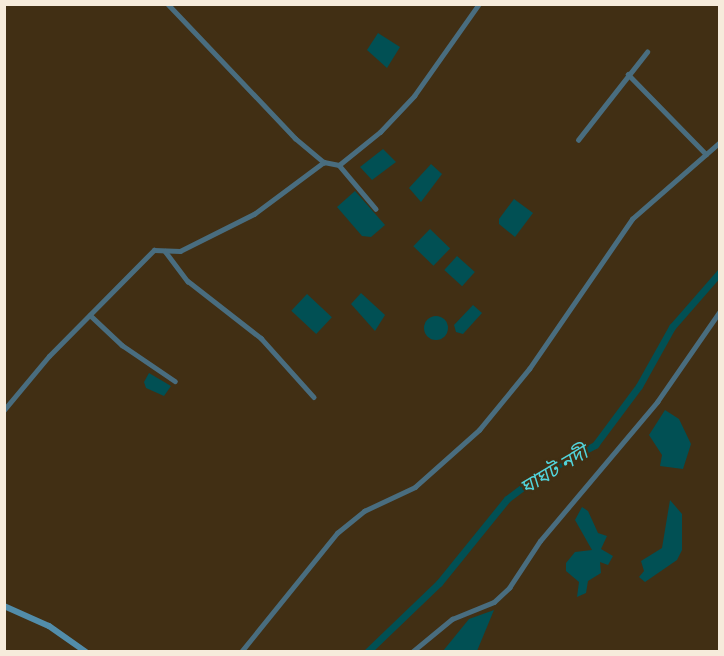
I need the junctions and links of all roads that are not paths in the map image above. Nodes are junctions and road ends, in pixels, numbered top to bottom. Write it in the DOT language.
graph roads {
  1 [pos="168,4"];
  2 [pos="478,4"];
  3 [pos="647,52"];
  4 [pos="628,74"];
  5 [pos="578,140"];
  6 [pos="720,142"];
  7 [pos="706,154"];
  8 [pos="324,162"];
  9 [pos="339,165"];
  10 [pos="376,209"];
  11 [pos="165,250"];
  12 [pos="720,311"];
  13 [pos="90,315"];
  14 [pos="175,381"];
  15 [pos="314,397"];
  16 [pos="4,410"];
  17 [pos="4,606"];
  18 [pos="86,651"];
  19 [pos="241,651"];
  20 [pos="412,651"];
  1 -- 8 [label="street"];
  2 -- 9 [label="street"];
  3 -- 4 [label="street"];
  4 -- 5 [label="street"];
  4 -- 7 [label="street"];
  6 -- 7 [label="street"];
  7 -- 19 [label="street"];
  8 -- 9 [label="street"];
  8 -- 11 [label="street"];
  9 -- 10 [label="street"];
  11 -- 13 [label="street"];
  11 -- 15 [label="street"];
  12 -- 20 [label="street"];
  13 -- 14 [label="street"];
  13 -- 16 [label="street"];
  17 -- 18 [label="main road"];
}
